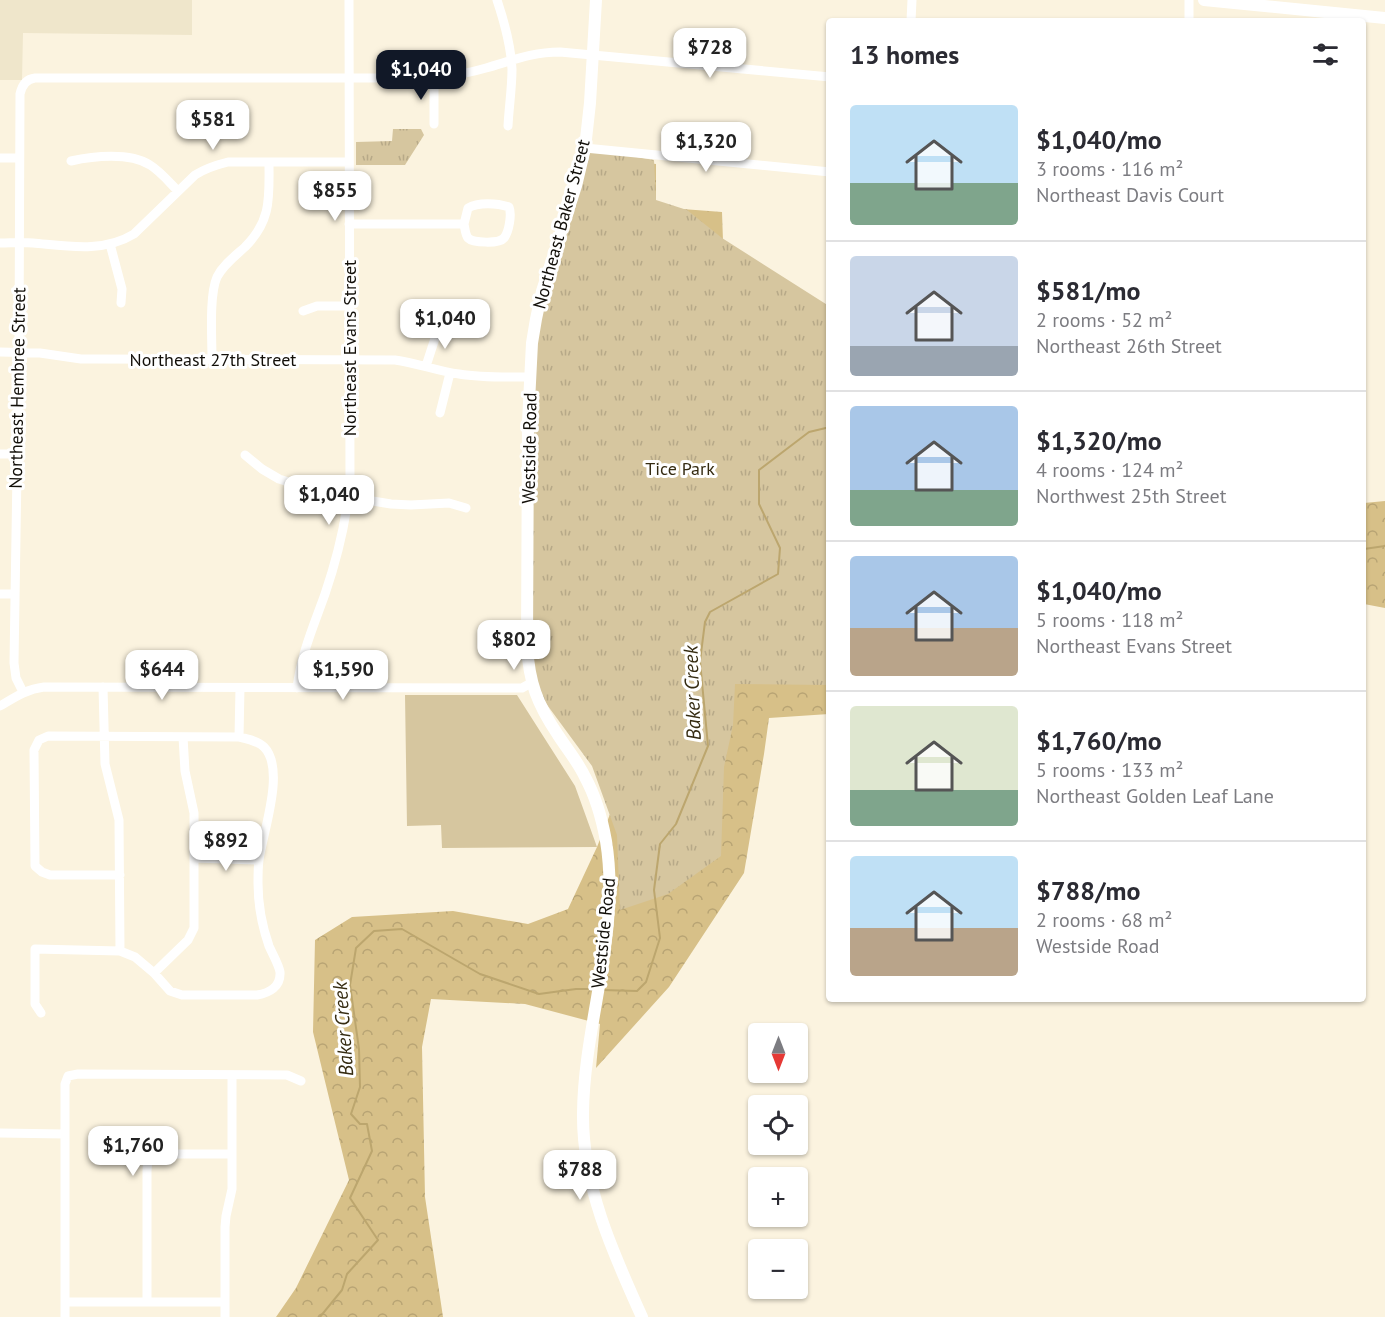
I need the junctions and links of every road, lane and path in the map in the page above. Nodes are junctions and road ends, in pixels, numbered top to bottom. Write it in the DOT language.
graph roads {
  1 [pos="349,0"];
  2 [pos="497,0"];
  3 [pos="596,0"];
  4 [pos="912,0"];
  5 [pos="1190,0"];
  6 [pos="1204,0"];
  7 [pos="911,18"];
  8 [pos="1189,18"];
  9 [pos="1385,18"];
  10 [pos="594,54"];
  11 [pos="511,60"];
  12 [pos="826,77"];
  13 [pos="434,78"];
  14 [pos="349,79"];
  15 [pos="434,124"];
  16 [pos="508,126"];
  17 [pos="585,148"];
  18 [pos="0,158"];
  19 [pos="19,158"];
  20 [pos="71,161"];
  21 [pos="269,162"];
  22 [pos="349,162"];
  23 [pos="826,172"];
  24 [pos="178,190"];
  25 [pos="349,224"];
  26 [pos="464,224"];
  27 [pos="0,243"];
  28 [pos="19,243"];
  29 [pos="110,244"];
  30 [pos="121,303"];
  31 [pos="349,306"];
  32 [pos="303,311"];
  33 [pos="439,326"];
  34 [pos="0,352"];
  35 [pos="18,352"];
  36 [pos="212,359"];
  37 [pos="350,359"];
  38 [pos="426,366"];
  39 [pos="450,373"];
  40 [pos="530,377"];
  41 [pos="440,413"];
  42 [pos="0,454"];
  43 [pos="16,454"];
  44 [pos="244,455"];
  45 [pos="348,497"];
  46 [pos="466,508"];
  47 [pos="0,594"];
  48 [pos="15,594"];
  49 [pos="531,683"];
  50 [pos="103,687"];
  51 [pos="240,688"];
  52 [pos="297,688"];
  53 [pos="23,692"];
  54 [pos="0,706"];
  55 [pos="104,736"];
  56 [pos="183,736"];
  57 [pos="239,737"];
  58 [pos="194,858"];
  59 [pos="259,860"];
  60 [pos="120,875"];
  61 [pos="120,951"];
  62 [pos="154,973"];
  63 [pos="41,1013"];
  64 [pos="232,1076"];
  65 [pos="301,1081"];
  66 [pos="0,1133"];
  67 [pos="65,1134"];
  68 [pos="232,1154"];
  69 [pos="147,1301"];
  70 [pos="65,1302"];
  71 [pos="225,1302"];
  72 [pos="65,1317"];
  73 [pos="225,1317"];
  74 [pos="642,1317"];
  1 -- 14 [label="street, Northeast Evans Street"];
  2 -- 11 [label="street"];
  3 -- 10 [label="main road, Northeast Baker Street"];
  4 -- 7 [label="street"];
  5 -- 8 [label="street"];
  6 -- 9 [label="main road"];
  10 -- 11 [label="street"];
  10 -- 12 [label="street"];
  10 -- 17 [label="main road, Northeast Baker Street"];
  11 -- 13 [label="street"];
  11 -- 16 [label="street"];
  13 -- 14 [label="street"];
  13 -- 15 [label="street"];
  14 -- 19 [label="street, Northeast Hembree Street"];
  14 -- 22 [label="street, Northeast Evans Street"];
  17 -- 23 [label="street"];
  17 -- 40 [label="main road, Northeast Baker Street"];
  18 -- 19 [label="street"];
  19 -- 28 [label="street, Northeast Hembree Street"];
  20 -- 24 [label="street"];
  21 -- 22 [label="street"];
  21 -- 24 [label="street"];
  21 -- 36 [label="street"];
  22 -- 25 [label="street, Northeast Evans Street"];
  24 -- 29 [label="street"];
  25 -- 26 [label="street"];
  25 -- 31 [label="street, Northeast Evans Street"];
  26 -- 26 [label="street"];
  27 -- 28 [label="street"];
  28 -- 29 [label="street"];
  28 -- 35 [label="street, Northeast Hembree Street"];
  29 -- 30 [label="street"];
  31 -- 32 [label="street"];
  31 -- 37 [label="street, Northeast Evans Street"];
  33 -- 38 [label="street"];
  34 -- 35 [label="street, Northeast 27th Street"];
  35 -- 36 [label="street, Northeast 27th Street"];
  35 -- 43 [label="street, Northeast Hembree Street"];
  36 -- 37 [label="street, Northeast 27th Street"];
  37 -- 38 [label="street, Northeast 27th Street"];
  37 -- 45 [label="street, Northeast Evans Street"];
  38 -- 39 [label="street, Northeast 27th Street"];
  39 -- 40 [label="street, Northeast 27th Street"];
  39 -- 41 [label="street"];
  40 -- 49 [label="main road, Westside Road"];
  42 -- 43 [label="street"];
  43 -- 48 [label="street, Northeast Hembree Street"];
  44 -- 45 [label="street"];
  45 -- 46 [label="street"];
  45 -- 52 [label="street, Northeast Evans Street"];
  47 -- 48 [label="street"];
  48 -- 53 [label="street, Northeast Hembree Street"];
  49 -- 52 [label="street"];
  49 -- 74 [label="main road, Westside Road"];
  50 -- 51 [label="street"];
  50 -- 53 [label="street"];
  50 -- 55 [label="street"];
  51 -- 52 [label="street"];
  51 -- 57 [label="street"];
  53 -- 54 [label="street"];
  55 -- 56 [label="street"];
  55 -- 60 [label="street"];
  55 -- 60 [label="street"];
  56 -- 57 [label="street"];
  56 -- 58 [label="street"];
  57 -- 59 [label="street"];
  58 -- 59 [label="street"];
  58 -- 62 [label="street"];
  59 -- 62 [label="street"];
  60 -- 61 [label="street"];
  61 -- 62 [label="street"];
  61 -- 63 [label="street"];
  64 -- 65 [label="street"];
  64 -- 67 [label="street"];
  64 -- 68 [label="street"];
  66 -- 67 [label="street"];
  67 -- 70 [label="street"];
  68 -- 69 [label="street"];
  68 -- 71 [label="street"];
  69 -- 70 [label="street"];
  69 -- 71 [label="street"];
  70 -- 72 [label="street"];
  71 -- 73 [label="street"];
}
